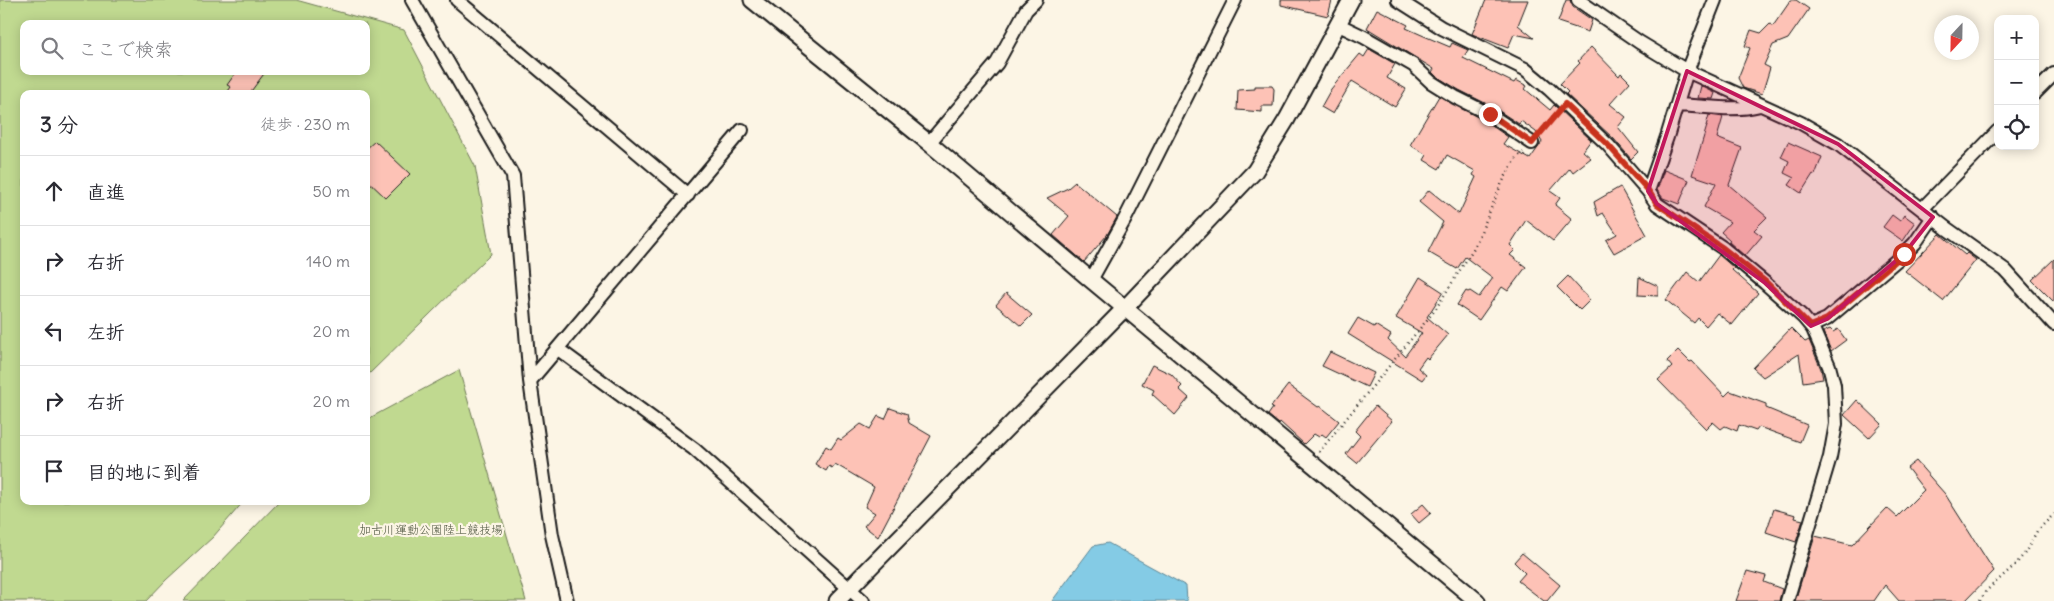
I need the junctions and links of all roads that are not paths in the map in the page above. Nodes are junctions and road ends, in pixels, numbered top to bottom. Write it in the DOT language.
graph roads {
  1 [pos="412,0"];
  2 [pos="457,0"];
  3 [pos="752,0"];
  4 [pos="1036,0"];
  5 [pos="1235,0"];
  6 [pos="1351,0"];
  7 [pos="1398,0"];
  8 [pos="1578,0"];
  9 [pos="1715,0"];
  10 [pos="1337,24"];
  11 [pos="1687,71"];
  12 [pos="2054,74"];
  13 [pos="2039,89"];
  14 [pos="1677,104"];
  15 [pos="1760,105"];
  16 [pos="742,130"];
  17 [pos="1994,135"];
  18 [pos="929,143"];
  19 [pos="1532,143"];
  20 [pos="1648,190"];
  21 [pos="688,195"];
  22 [pos="1923,208"];
  23 [pos="1933,217"];
  24 [pos="1091,280"];
  25 [pos="1125,308"];
  26 [pos="2054,324"];
  27 [pos="1810,326"];
  28 [pos="558,349"];
  29 [pos="530,381"];
  30 [pos="849,589"];
  31 [pos="567,601"];
  32 [pos="837,601"];
  33 [pos="863,601"];
  34 [pos="1477,601"];
  35 [pos="1787,601"];
  1 -- 29 [label="street"];
  2 -- 21 [label="street"];
  3 -- 18 [label="street"];
  4 -- 18 [label="street"];
  5 -- 24 [label="street"];
  6 -- 10 [label="street"];
  7 -- 20 [label="street"];
  8 -- 11 [label="street"];
  9 -- 11 [label="street"];
  10 -- 19 [label="street"];
  10 -- 25 [label="street"];
  11 -- 14 [label="street"];
  11 -- 15 [label="street"];
  12 -- 13 [label="street"];
  14 -- 15 [label="street"];
  14 -- 20 [label="street"];
  15 -- 22 [label="street"];
  16 -- 21 [label="street"];
  17 -- 22 [label="street"];
  18 -- 24 [label="street"];
  20 -- 27 [label="street"];
  21 -- 28 [label="street"];
  22 -- 23 [label="street"];
  23 -- 26 [label="street"];
  23 -- 27 [label="street"];
  24 -- 25 [label="street"];
  25 -- 30 [label="street"];
  25 -- 34 [label="street"];
  27 -- 35 [label="street"];
  28 -- 29 [label="street"];
  28 -- 30 [label="street"];
  29 -- 31 [label="street"];
  30 -- 32 [label="street"];
  30 -- 33 [label="street"];
}
